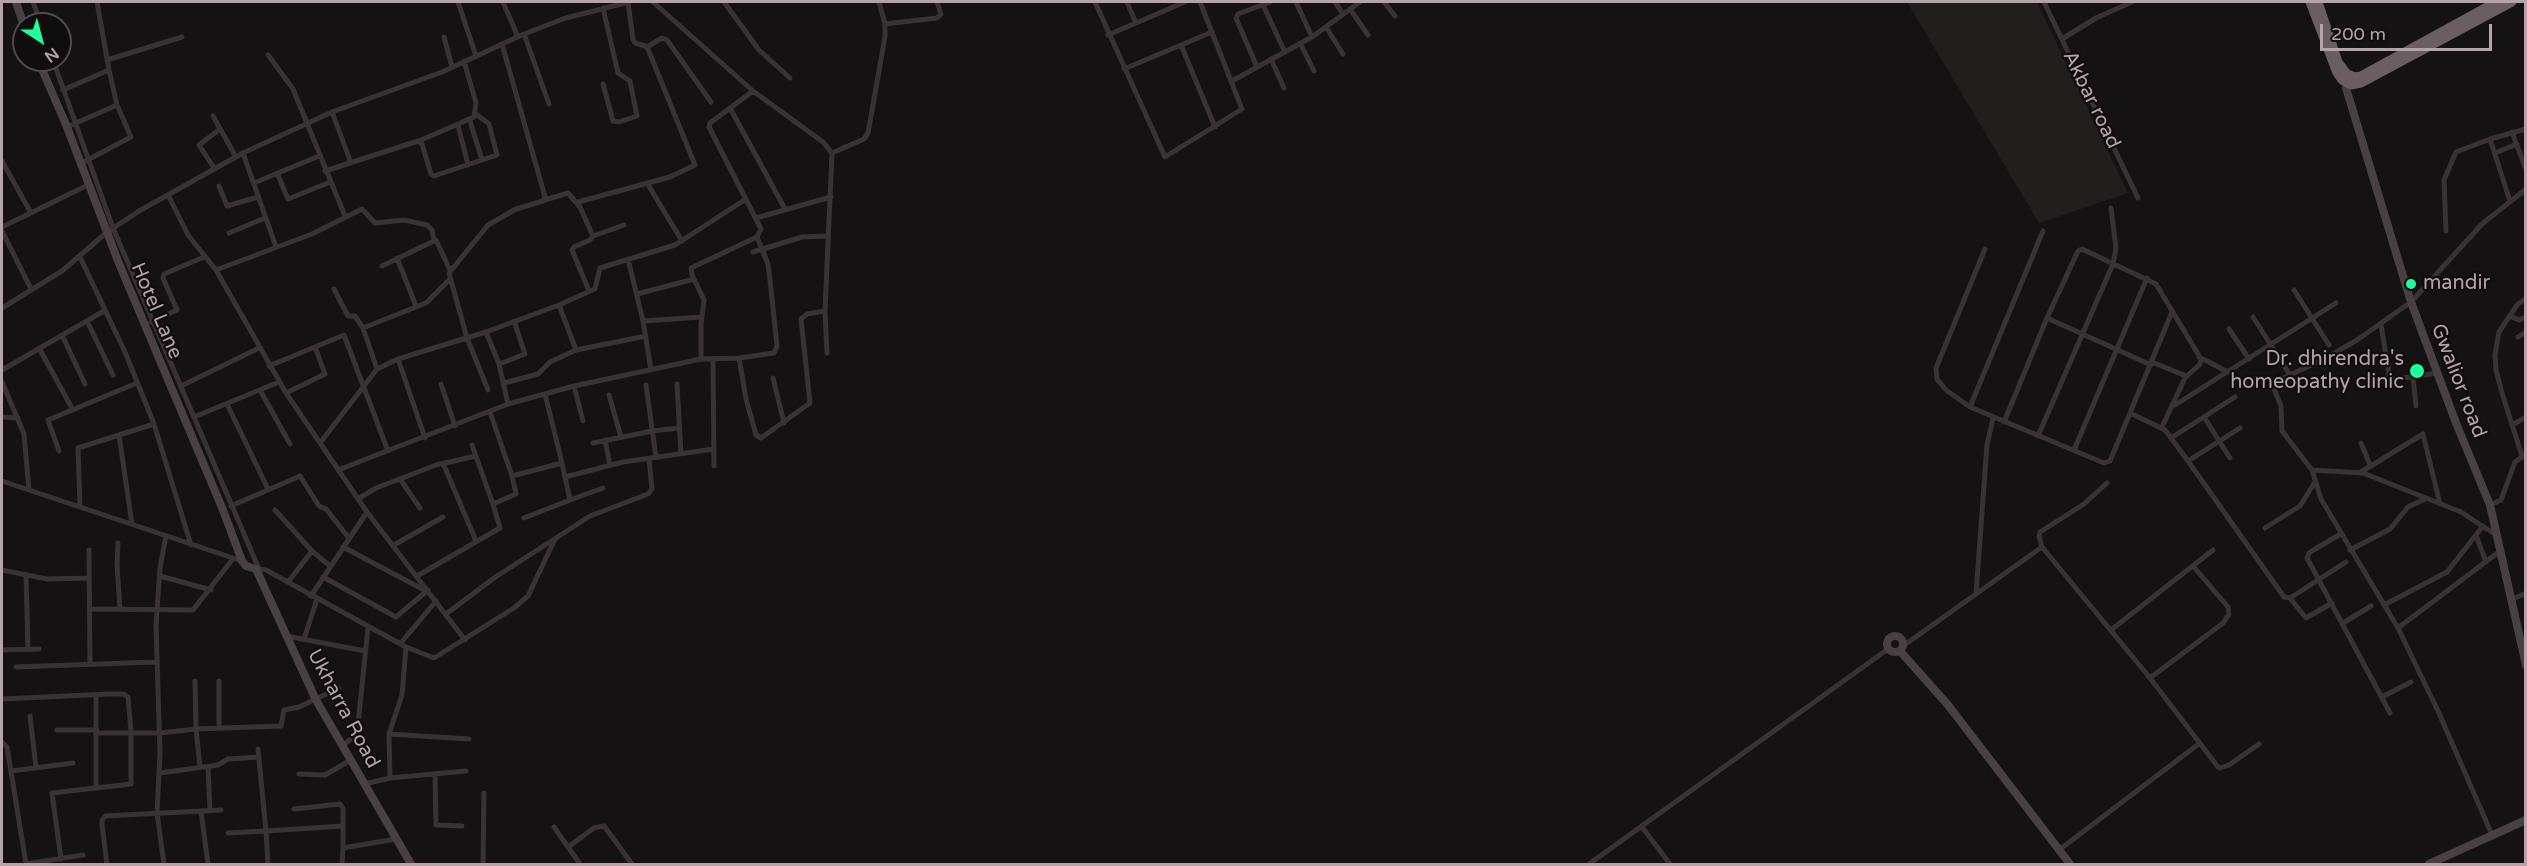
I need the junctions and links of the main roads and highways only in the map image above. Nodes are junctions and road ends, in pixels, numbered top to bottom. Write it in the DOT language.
graph roads {
  1 [pos="2310,2"];
  2 [pos="2318,2"];
  3 [pos="2496,2"];
  4 [pos="2512,2"];
  5 [pos="2348,80"];
  1 -- 5 [label="highway"];
  2 -- 5 [label="highway"];
  3 -- 5 [label="highway"];
  4 -- 5 [label="highway"];
}
